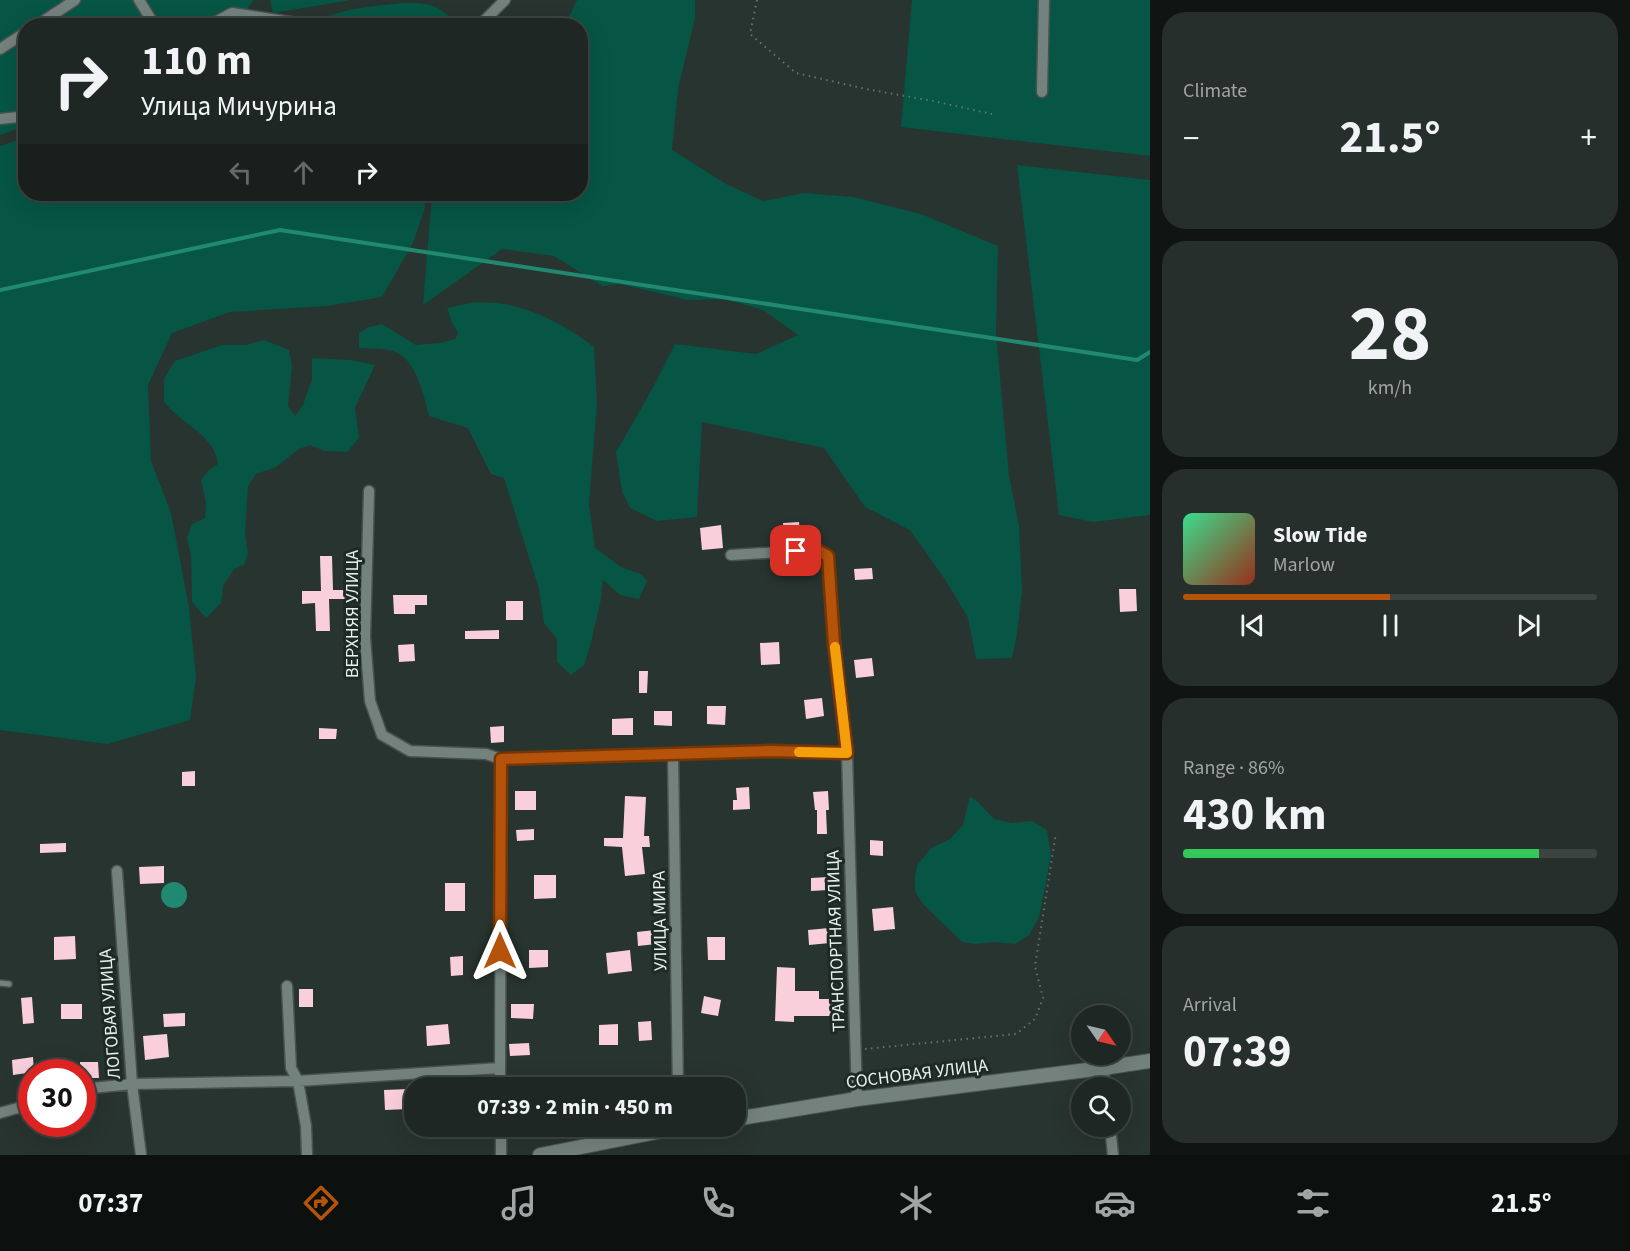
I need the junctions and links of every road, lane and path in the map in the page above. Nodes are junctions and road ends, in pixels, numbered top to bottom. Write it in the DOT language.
graph roads {
  1 [pos="75,0"];
  2 [pos="139,0"];
  3 [pos="505,0"];
  4 [pos="757,0"];
  5 [pos="1044,0"];
  6 [pos="48,18"];
  7 [pos="150,18"];
  8 [pos="223,18"];
  9 [pos="265,18"];
  10 [pos="487,18"];
  11 [pos="18,37"];
  12 [pos="0,49"];
  13 [pos="1042,92"];
  14 [pos="992,114"];
  15 [pos="18,117"];
  16 [pos="0,118"];
  17 [pos="369,491"];
  18 [pos="731,555"];
  19 [pos="847,753"];
  20 [pos="674,754"];
  21 [pos="501,759"];
  22 [pos="1056,833"];
  23 [pos="117,871"];
  24 [pos="0,983"];
  25 [pos="9,984"];
  26 [pos="287,986"];
  27 [pos="856,1050"];
  28 [pos="1150,1061"];
  29 [pos="500,1068"];
  30 [pos="1103,1068"];
  31 [pos="500,1077"];
  32 [pos="678,1077"];
  33 [pos="1104,1077"];
  34 [pos="298,1081"];
  35 [pos="132,1084"];
  36 [pos="96,1088"];
  37 [pos="857,1099"];
  38 [pos="18,1108"];
  39 [pos="0,1113"];
  40 [pos="746,1117"];
  41 [pos="501,1137"];
  42 [pos="631,1137"];
  43 [pos="1111,1137"];
  44 [pos="141,1155"];
  45 [pos="307,1155"];
  46 [pos="501,1155"];
  47 [pos="540,1155"];
  48 [pos="1113,1155"];
  1 -- 6 [label="street"];
  2 -- 7 [label="street"];
  3 -- 10 [label="street"];
  4 -- 14 [label="path"];
  5 -- 13 [label="street"];
  8 -- 9 [label="street"];
  11 -- 12 [label="street"];
  15 -- 16 [label="street"];
  17 -- 21 [label="street, ВЕРХНЯЯ УЛИЦА"];
  18 -- 19 [label="street, ТРАНСПОРТНАЯ УЛИЦА"];
  19 -- 20 [label="street"];
  19 -- 27 [label="street, ТРАНСПОРТНАЯ УЛИЦА"];
  20 -- 21 [label="street"];
  20 -- 32 [label="street, УЛИЦА МИРА"];
  21 -- 29 [label="street"];
  22 -- 27 [label="path, ТРАНСПОРТНАЯ УЛИЦА"];
  23 -- 35 [label="street, ЛОГОВАЯ УЛИЦА"];
  24 -- 25 [label="lane"];
  26 -- 34 [label="street"];
  27 -- 37 [label="street"];
  28 -- 30 [label="street, СОСНОВАЯ УЛИЦА"];
  29 -- 31 [label="street"];
  29 -- 34 [label="street"];
  30 -- 33 [label="street"];
  30 -- 37 [label="street, СОСНОВАЯ УЛИЦА"];
  34 -- 35 [label="street"];
  34 -- 45 [label="street"];
  35 -- 36 [label="street"];
  35 -- 44 [label="street, ЛОГОВАЯ УЛИЦА"];
  37 -- 40 [label="street, СОСНОВАЯ УЛИЦА"];
  38 -- 39 [label="street"];
  41 -- 46 [label="street"];
  42 -- 47 [label="street"];
  43 -- 48 [label="street"];
}
